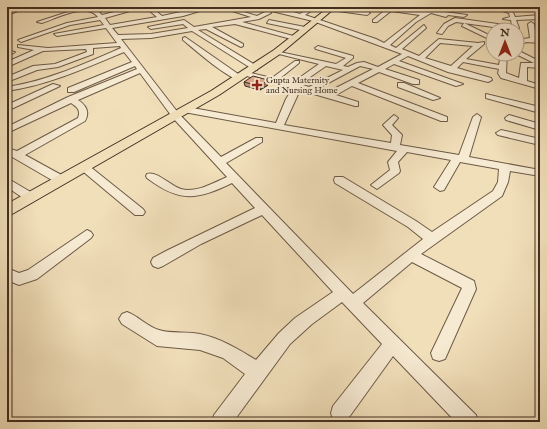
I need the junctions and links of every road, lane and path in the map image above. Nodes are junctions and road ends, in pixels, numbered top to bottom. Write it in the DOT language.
graph roads {
  1 [pos="26,7"];
  2 [pos="141,7"];
  3 [pos="148,7"];
  4 [pos="210,7"];
  5 [pos="222,7"];
  6 [pos="258,7"];
  7 [pos="296,7"];
  8 [pos="314,7"];
  9 [pos="345,7"];
  10 [pos="416,7"];
  11 [pos="467,7"];
  12 [pos="504,7"];
  13 [pos="174,8"];
  14 [pos="332,8"];
  15 [pos="391,8"];
  16 [pos="133,9"];
  17 [pos="273,9"];
  18 [pos="433,9"];
  19 [pos="126,11"];
  20 [pos="193,11"];
  21 [pos="289,12"];
  22 [pos="439,12"];
  23 [pos="7,13"];
  24 [pos="522,13"];
  25 [pos="247,14"];
  26 [pos="424,14"];
  27 [pos="464,15"];
  28 [pos="301,16"];
  29 [pos="277,17"];
  30 [pos="540,17"];
  31 [pos="161,18"];
  32 [pos="257,18"];
  33 [pos="492,18"];
  34 [pos="513,18"];
  35 [pos="499,19"];
  36 [pos="455,20"];
  37 [pos="146,21"];
  38 [pos="211,21"];
  39 [pos="375,21"];
  40 [pos="40,22"];
  41 [pos="235,22"];
  42 [pos="269,22"];
  43 [pos="131,23"];
  44 [pos="312,23"];
  45 [pos="463,24"];
  46 [pos="531,24"];
  47 [pos="105,25"];
  48 [pos="540,25"];
  49 [pos="250,26"];
  50 [pos="151,27"];
  51 [pos="207,27"];
  52 [pos="424,27"];
  53 [pos="485,28"];
  54 [pos="194,29"];
  55 [pos="236,31"];
  56 [pos="540,32"];
  57 [pos="229,33"];
  58 [pos="440,33"];
  59 [pos="57,34"];
  60 [pos="525,34"];
  61 [pos="73,35"];
  62 [pos="158,35"];
  63 [pos="222,36"];
  64 [pos="485,36"];
  65 [pos="534,37"];
  66 [pos="295,38"];
  67 [pos="97,39"];
  68 [pos="185,39"];
  69 [pos="88,43"];
  70 [pos="485,43"];
  71 [pos="241,45"];
  72 [pos="479,45"];
  73 [pos="385,46"];
  74 [pos="73,48"];
  75 [pos="318,48"];
  76 [pos="42,49"];
  77 [pos="397,50"];
  78 [pos="277,52"];
  79 [pos="408,54"];
  80 [pos="525,57"];
  81 [pos="421,58"];
  82 [pos="297,62"];
  83 [pos="325,62"];
  84 [pos="394,62"];
  85 [pos="503,62"];
  86 [pos="7,65"];
  87 [pos="456,65"];
  88 [pos="540,65"];
  89 [pos="138,66"];
  90 [pos="338,66"];
  91 [pos="503,68"];
  92 [pos="348,69"];
  93 [pos="380,70"];
  94 [pos="246,73"];
  95 [pos="372,73"];
  96 [pos="504,76"];
  97 [pos="7,80"];
  98 [pos="273,80"];
  99 [pos="488,80"];
  100 [pos="416,82"];
  101 [pos="522,82"];
  102 [pos="351,83"];
  103 [pos="460,84"];
  104 [pos="56,86"];
  105 [pos="296,86"];
  106 [pos="540,87"];
  107 [pos="7,89"];
  108 [pos="310,90"];
  109 [pos="444,93"];
  110 [pos="71,95"];
  111 [pos="329,95"];
  112 [pos="489,96"];
  113 [pos="436,98"];
  114 [pos="355,104"];
  115 [pos="7,108"];
  116 [pos="187,110"];
  117 [pos="419,110"];
  118 [pos="540,110"];
  119 [pos="176,116"];
  120 [pos="477,117"];
  121 [pos="394,118"];
  122 [pos="509,118"];
  123 [pos="444,119"];
  124 [pos="278,126"];
  125 [pos="540,127"];
  126 [pos="7,130"];
  127 [pos="501,133"];
  128 [pos="259,140"];
  129 [pos="540,142"];
  130 [pos="395,146"];
  131 [pos="405,148"];
  132 [pos="12,153"];
  133 [pos="460,158"];
  134 [pos="220,163"];
  135 [pos="505,166"];
  136 [pos="84,167"];
  137 [pos="540,173"];
  138 [pos="151,176"];
  139 [pos="233,178"];
  140 [pos="61,180"];
  141 [pos="339,180"];
  142 [pos="7,182"];
  143 [pos="377,185"];
  144 [pos="440,187"];
  145 [pos="30,198"];
  146 [pos="263,209"];
  147 [pos="7,211"];
  148 [pos="139,212"];
  149 [pos="87,235"];
  150 [pos="432,239"];
  151 [pos="411,255"];
  152 [pos="158,262"];
  153 [pos="7,274"];
  154 [pos="348,298"];
  155 [pos="127,319"];
  156 [pos="392,344"];
  157 [pos="439,353"];
  158 [pos="258,372"];
  159 [pos="340,413"];
  160 [pos="221,422"];
  161 [pos="469,422"];
  1 -- 23 [label="street"];
  2 -- 16 [label="street"];
  3 -- 31 [label="street"];
  4 -- 20 [label="street"];
  5 -- 20 [label="street"];
  5 -- 25 [label="street"];
  6 -- 17 [label="street"];
  7 -- 21 [label="street"];
  8 -- 28 [label="street"];
  9 -- 14 [label="street"];
  10 -- 18 [label="street"];
  11 -- 27 [label="street"];
  12 -- 34 [label="street"];
  13 -- 20 [label="street"];
  14 -- 44 [label="main road"];
  15 -- 26 [label="street"];
  15 -- 39 [label="street"];
  16 -- 19 [label="street"];
  16 -- 37 [label="street"];
  17 -- 21 [label="street"];
  17 -- 32 [label="street"];
  18 -- 22 [label="street"];
  18 -- 26 [label="street"];
  19 -- 43 [label="street"];
  19 -- 47 [label="street"];
  20 -- 31 [label="street"];
  20 -- 38 [label="street"];
  21 -- 28 [label="street"];
  22 -- 27 [label="street"];
  22 -- 36 [label="street"];
  24 -- 34 [label="street"];
  25 -- 32 [label="street"];
  25 -- 38 [label="street"];
  26 -- 73 [label="street"];
  27 -- 33 [label="street"];
  28 -- 44 [label="street"];
  29 -- 44 [label="street"];
  30 -- 34 [label="street"];
  31 -- 37 [label="street"];
  32 -- 41 [label="street"];
  34 -- 35 [label="street"];
  34 -- 36 [label="street"];
  34 -- 46 [label="street"];
  36 -- 45 [label="street"];
  36 -- 58 [label="street"];
  37 -- 43 [label="street"];
  37 -- 50 [label="street"];
  38 -- 41 [label="street"];
  38 -- 51 [label="street"];
  40 -- 47 [label="street"];
  41 -- 49 [label="street"];
  42 -- 44 [label="street"];
  43 -- 47 [label="street"];
  44 -- 66 [label="main road"];
  44 -- 73 [label="street"];
  45 -- 53 [label="street"];
  45 -- 64 [label="street"];
  46 -- 48 [label="street"];
  46 -- 65 [label="street"];
  47 -- 61 [label="street"];
  47 -- 62 [label="street"];
  47 -- 69 [label="street"];
  47 -- 76 [label="street"];
  47 -- 89 [label="street"];
  47 -- 107 [label="street"];
  49 -- 55 [label="street"];
  49 -- 66 [label="street"];
  50 -- 54 [label="street"];
  50 -- 62 [label="street"];
  51 -- 54 [label="street"];
  51 -- 63 [label="street"];
  52 -- 77 [label="street"];
  54 -- 62 [label="street"];
  54 -- 94 [label="street"];
  56 -- 65 [label="street"];
  57 -- 63 [label="street"];
  59 -- 61 [label="street"];
  60 -- 65 [label="street"];
  61 -- 74 [label="street"];
  63 -- 71 [label="street"];
  66 -- 78 [label="main road"];
  67 -- 69 [label="street"];
  68 -- 94 [label="street"];
  69 -- 74 [label="street"];
  69 -- 97 [label="street"];
  70 -- 72 [label="street"];
  72 -- 81 [label="street"];
  72 -- 87 [label="street"];
  73 -- 77 [label="street"];
  74 -- 76 [label="street"];
  75 -- 90 [label="street"];
  76 -- 86 [label="street"];
  77 -- 79 [label="street"];
  78 -- 83 [label="street"];
  78 -- 94 [label="main road"];
  79 -- 81 [label="street"];
  79 -- 84 [label="street"];
  80 -- 88 [label="street"];
  81 -- 87 [label="street"];
  82 -- 98 [label="street"];
  83 -- 90 [label="street"];
  83 -- 105 [label="street"];
  84 -- 93 [label="street"];
  84 -- 103 [label="street"];
  85 -- 91 [label="street"];
  87 -- 91 [label="street"];
  87 -- 96 [label="street"];
  87 -- 99 [label="street"];
  88 -- 101 [label="street"];
  89 -- 110 [label="street"];
  89 -- 119 [label="street"];
  90 -- 92 [label="street"];
  91 -- 96 [label="street"];
  92 -- 93 [label="street"];
  92 -- 108 [label="street"];
  93 -- 95 [label="street"];
  93 -- 100 [label="street"];
  94 -- 98 [label="street"];
  94 -- 116 [label="main road"];
  95 -- 102 [label="street"];
  95 -- 113 [label="street"];
  96 -- 101 [label="street"];
  98 -- 105 [label="street"];
  101 -- 106 [label="street"];
  102 -- 111 [label="street"];
  102 -- 117 [label="street"];
  104 -- 115 [label="street"];
  105 -- 108 [label="street"];
  105 -- 124 [label="street"];
  108 -- 111 [label="street"];
  109 -- 113 [label="street"];
  110 -- 126 [label="street"];
  110 -- 132 [label="street"];
  111 -- 114 [label="street"];
  112 -- 118 [label="street"];
  113 -- 117 [label="street"];
  116 -- 119 [label="main road"];
  116 -- 124 [label="street"];
  117 -- 123 [label="street"];
  119 -- 134 [label="street"];
  119 -- 136 [label="main road"];
  120 -- 133 [label="street"];
  121 -- 130 [label="street"];
  122 -- 125 [label="street"];
  124 -- 130 [label="street"];
  127 -- 129 [label="street"];
  128 -- 134 [label="street"];
  130 -- 131 [label="street"];
  131 -- 133 [label="street"];
  131 -- 143 [label="street"];
  132 -- 140 [label="street"];
  133 -- 135 [label="street"];
  133 -- 144 [label="street"];
  134 -- 139 [label="street"];
  135 -- 137 [label="street"];
  135 -- 150 [label="street"];
  136 -- 140 [label="main road"];
  136 -- 148 [label="street"];
  138 -- 139 [label="street"];
  139 -- 146 [label="street"];
  140 -- 145 [label="main road"];
  141 -- 150 [label="street"];
  142 -- 145 [label="street"];
  145 -- 147 [label="main road"];
  146 -- 152 [label="street"];
  146 -- 154 [label="street"];
  149 -- 153 [label="street"];
  150 -- 151 [label="street"];
  151 -- 154 [label="street"];
  151 -- 157 [label="street"];
  154 -- 156 [label="street"];
  154 -- 158 [label="street"];
  155 -- 158 [label="street"];
  156 -- 159 [label="street"];
  156 -- 161 [label="street"];
  158 -- 160 [label="street"];
}
